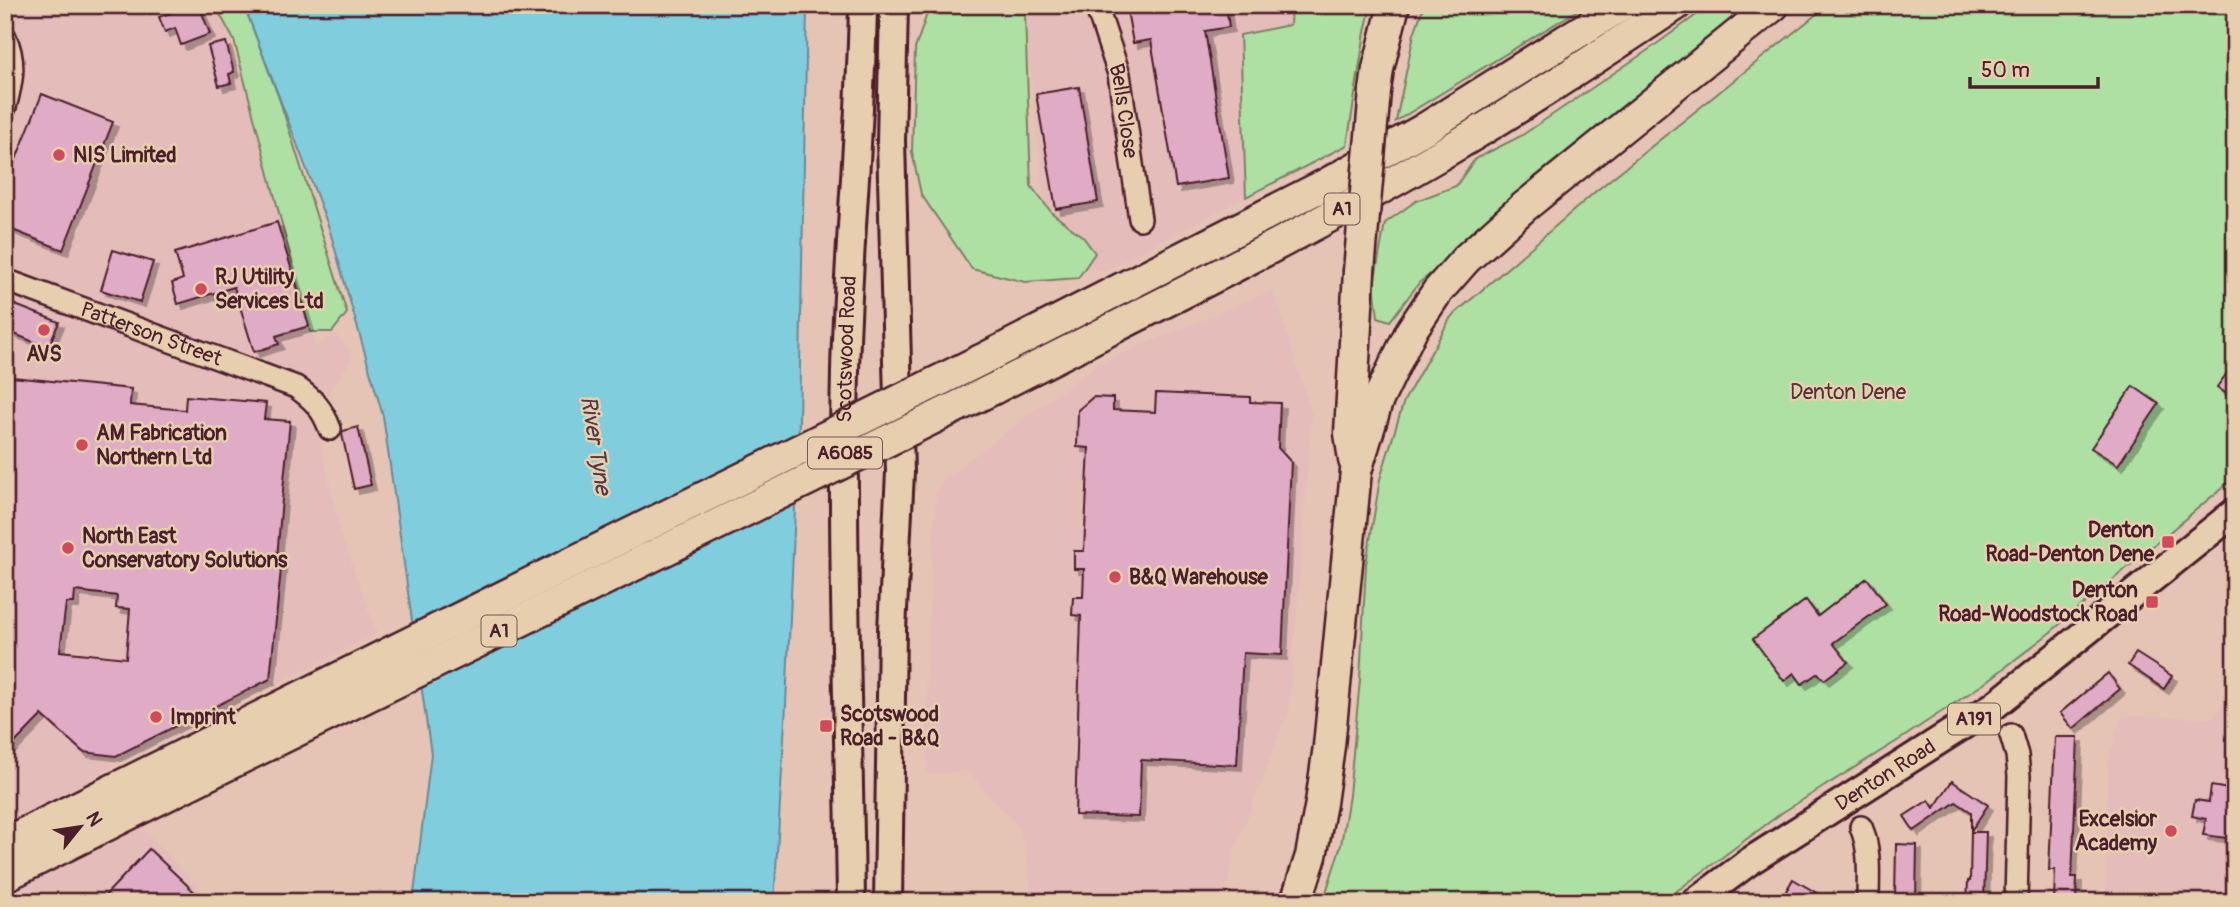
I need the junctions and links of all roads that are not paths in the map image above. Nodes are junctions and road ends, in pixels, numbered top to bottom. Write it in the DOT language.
graph roads {
  1 [pos="863,5"];
  2 [pos="894,5"];
  3 [pos="1096,5"];
  4 [pos="1394,5"];
  5 [pos="1622,5"];
  6 [pos="1676,5"];
  7 [pos="1774,5"];
  8 [pos="5,37"];
  9 [pos="5,107"];
  10 [pos="1140,219"];
  11 [pos="5,280"];
  12 [pos="330,429"];
  13 [pos="1356,471"];
  14 [pos="2235,512"];
  15 [pos="2011,735"];
  16 [pos="1861,827"];
  17 [pos="5,843"];
  18 [pos="5,876"];
  19 [pos="851,902"];
  20 [pos="888,902"];
  21 [pos="1296,902"];
  22 [pos="1695,902"];
  23 [pos="1868,902"];
  24 [pos="2016,902"];
  1 -- 19 [label="main road, Scotswood Road / A6085"];
  2 -- 20 [label="main road, A6085"];
  3 -- 10 [label="street, Bells Close"];
  4 -- 13 [label="highway, A1, bridge"];
  5 -- 17 [label="highway, A1, bridge"];
  6 -- 18 [label="highway, A1, bridge"];
  7 -- 13 [label="highway, A1"];
  8 -- 9 [label="street"];
  11 -- 12 [label="street, Patterson Street"];
  13 -- 21 [label="highway, A1"];
  14 -- 22 [label="main road, Denton Road / A191"];
  15 -- 24 [label="street"];
  16 -- 23 [label="street"];
}
